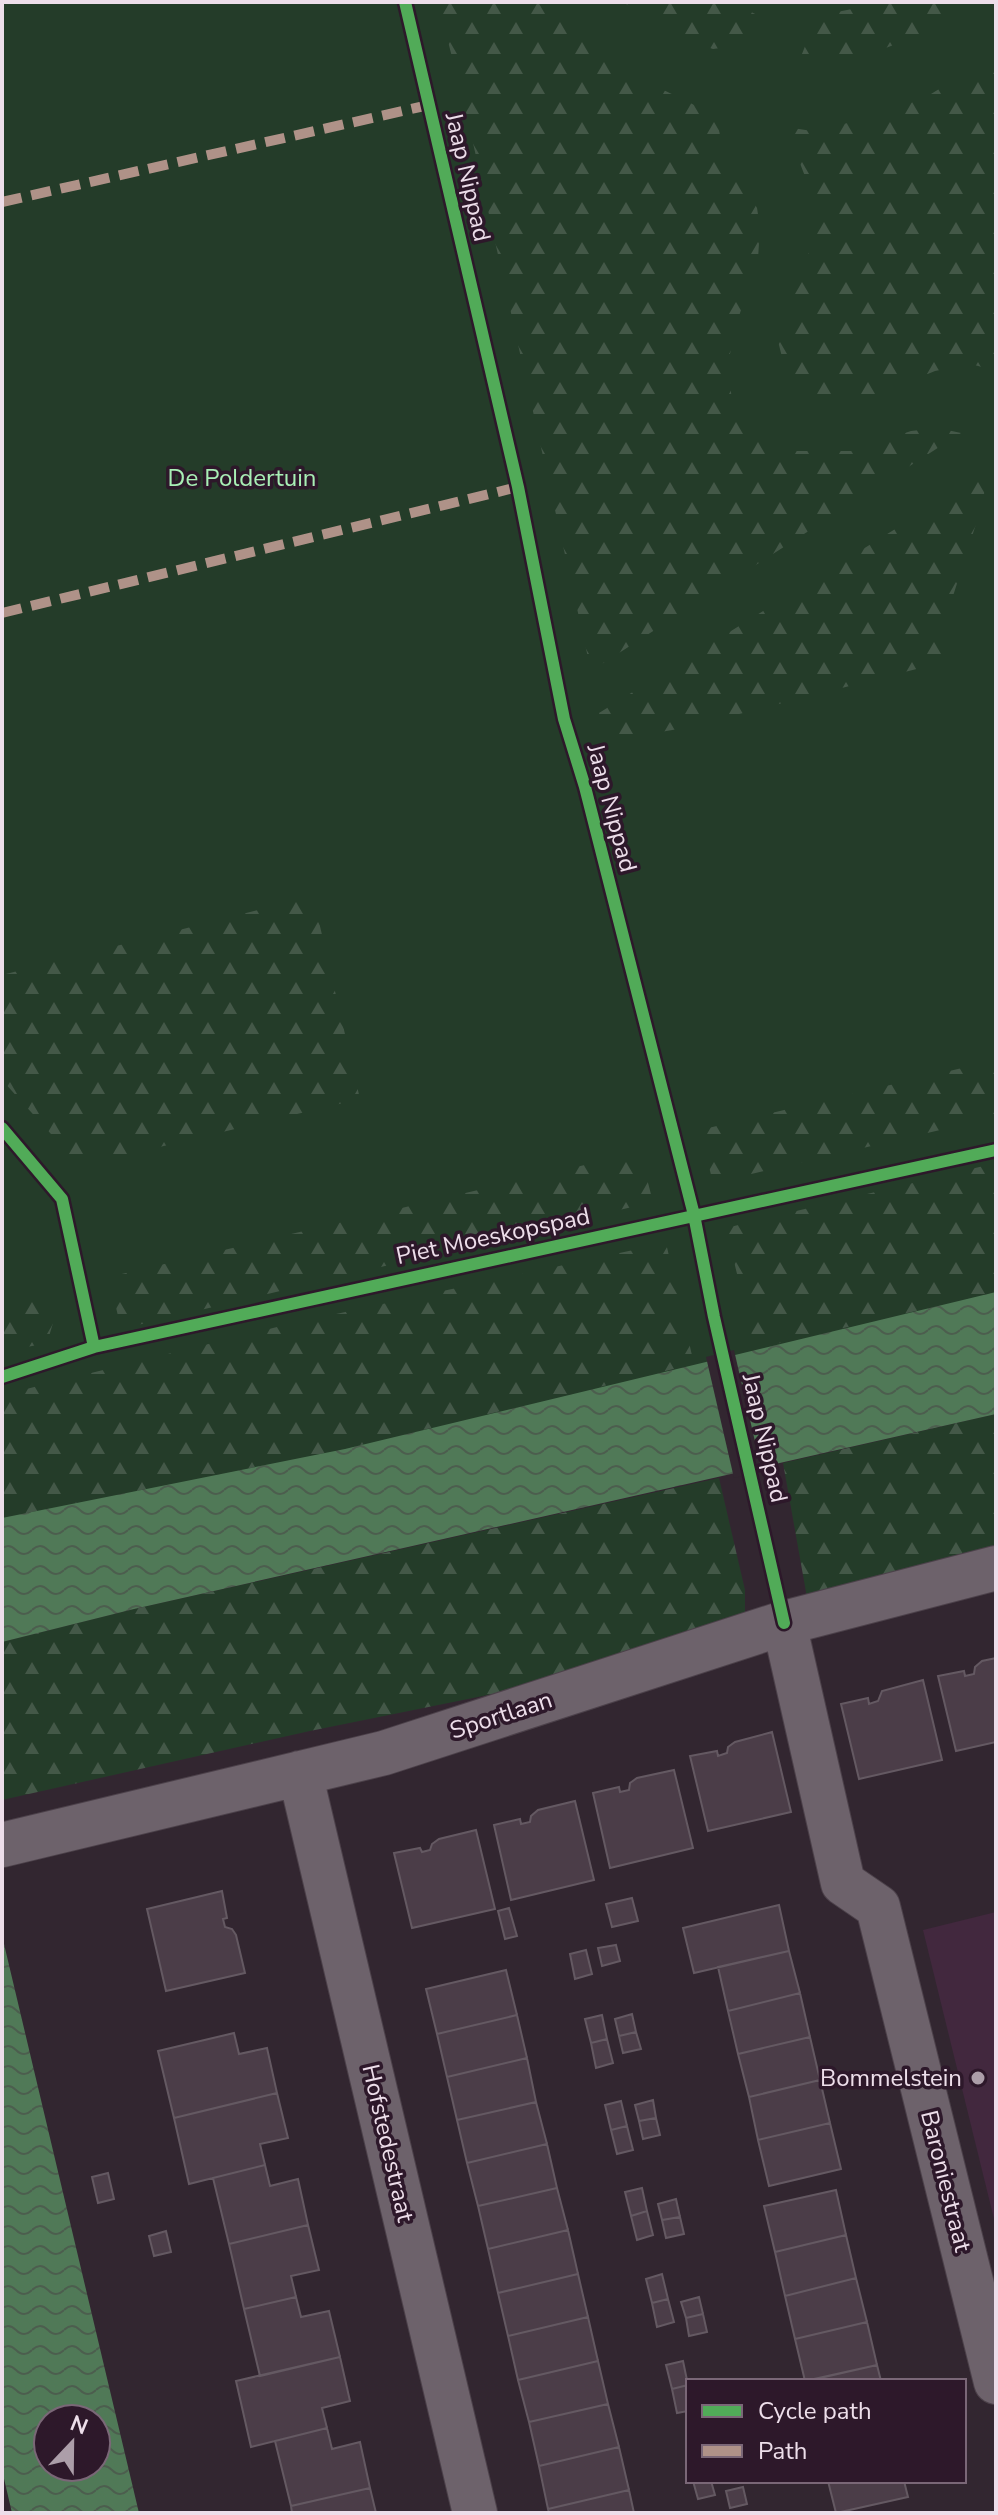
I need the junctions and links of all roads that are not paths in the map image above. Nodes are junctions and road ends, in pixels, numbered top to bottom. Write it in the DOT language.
graph roads {
  1 [pos="996,1568"];
  2 [pos="784,1623"];
  3 [pos="300,1773"];
  4 [pos="2,1845"];
  5 [pos="996,2382"];
  6 [pos="475,2513"];
  1 -- 2 [label="street, Sportlaan"];
  2 -- 3 [label="street, Sportlaan"];
  2 -- 5 [label="street, Baroniestraat"];
  3 -- 4 [label="street, Sportlaan"];
  3 -- 6 [label="street, Hofstedestraat"];
}
